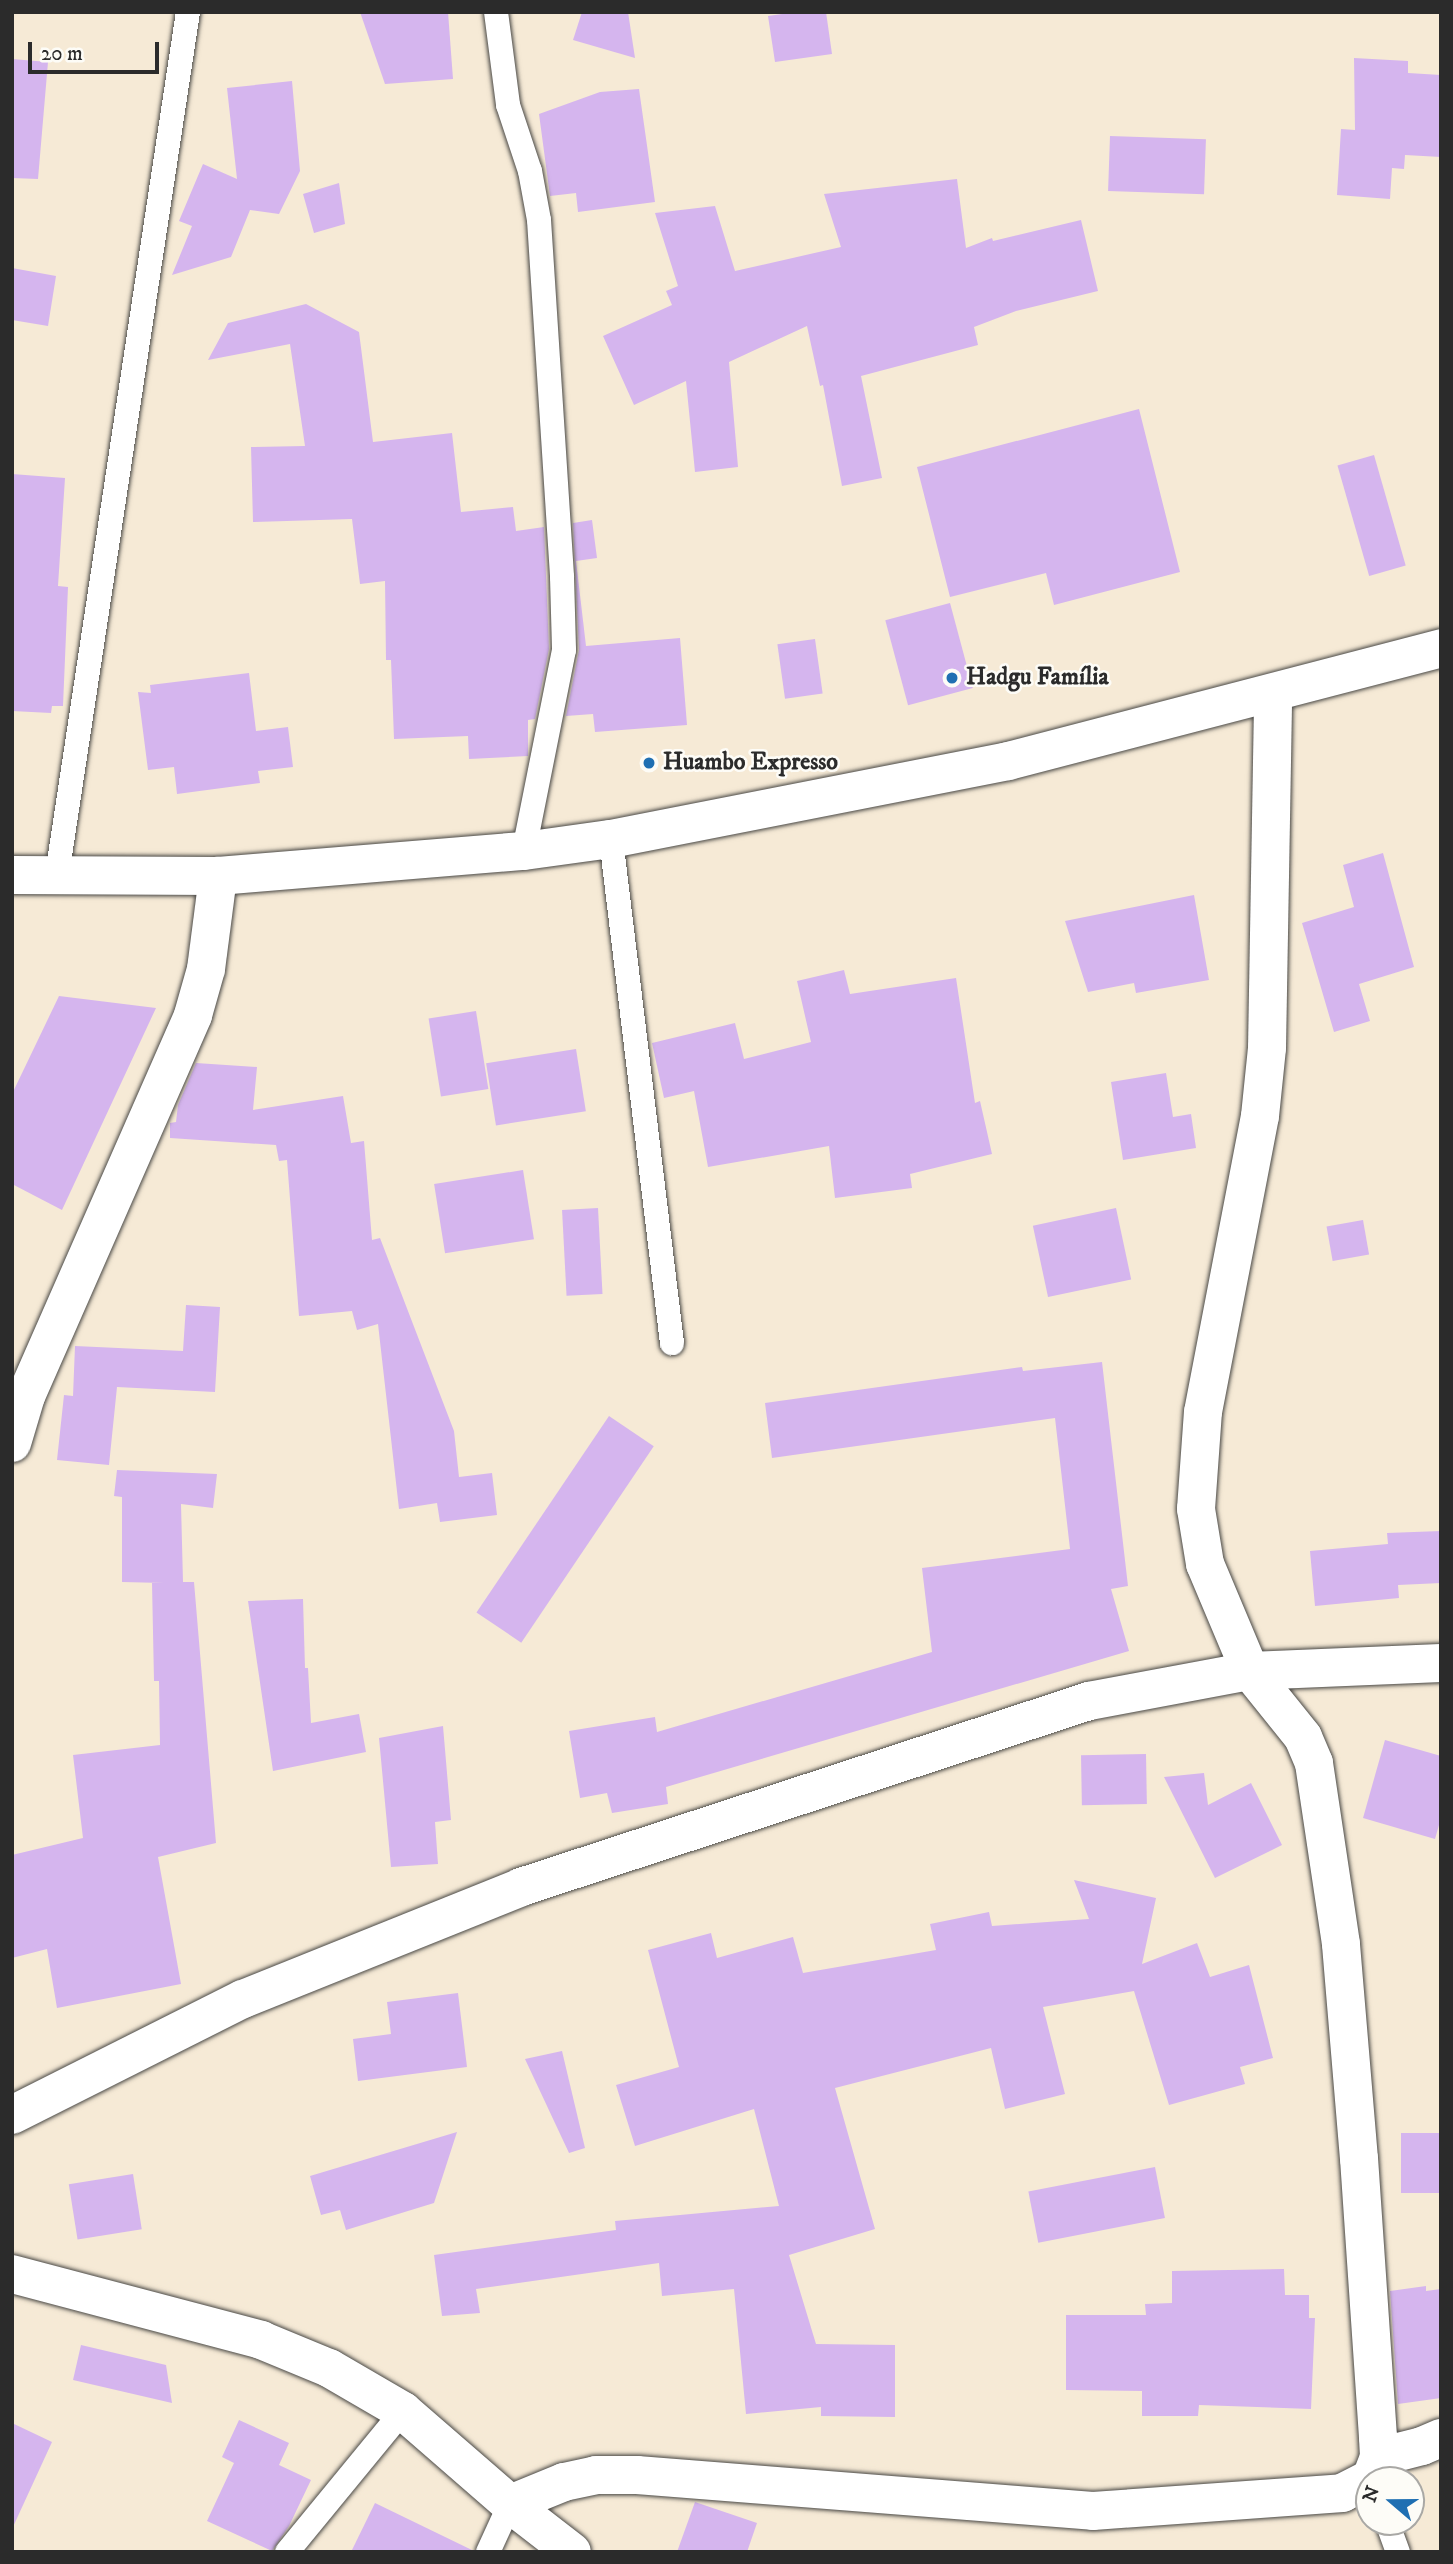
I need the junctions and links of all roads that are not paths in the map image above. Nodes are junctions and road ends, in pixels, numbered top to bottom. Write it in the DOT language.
graph roads {
  1 [pos="188,12"];
  2 [pos="496,12"];
  3 [pos="1441,648"];
  4 [pos="1273,693"];
  5 [pos="611,839"];
  6 [pos="524,851"];
  7 [pos="12,874"];
  8 [pos="57,875"];
  9 [pos="218,876"];
  10 [pos="672,1343"];
  11 [pos="12,1443"];
  12 [pos="1441,1663"];
  13 [pos="1250,1671"];
  14 [pos="12,2115"];
  15 [pos="12,2274"];
  16 [pos="402,2411"];
  17 [pos="1441,2438"];
  18 [pos="1374,2466"];
  19 [pos="1384,2466"];
  20 [pos="1355,2484"];
  21 [pos="510,2504"];
  22 [pos="287,2552"];
  23 [pos="488,2552"];
  24 [pos="572,2552"];
  1 -- 8 [label="lane"];
  2 -- 6 [label="lane"];
  3 -- 4 [label="street"];
  4 -- 5 [label="street"];
  4 -- 13 [label="street"];
  5 -- 6 [label="street"];
  5 -- 10 [label="lane"];
  6 -- 9 [label="street"];
  7 -- 8 [label="street"];
  8 -- 9 [label="street"];
  9 -- 11 [label="street"];
  12 -- 13 [label="street"];
  13 -- 14 [label="street"];
  13 -- 18 [label="street"];
  15 -- 16 [label="street"];
  16 -- 21 [label="street"];
  16 -- 22 [label="lane"];
  17 -- 19 [label="street"];
  20 -- 21 [label="street"];
  21 -- 23 [label="lane"];
  21 -- 24 [label="street"];
}
